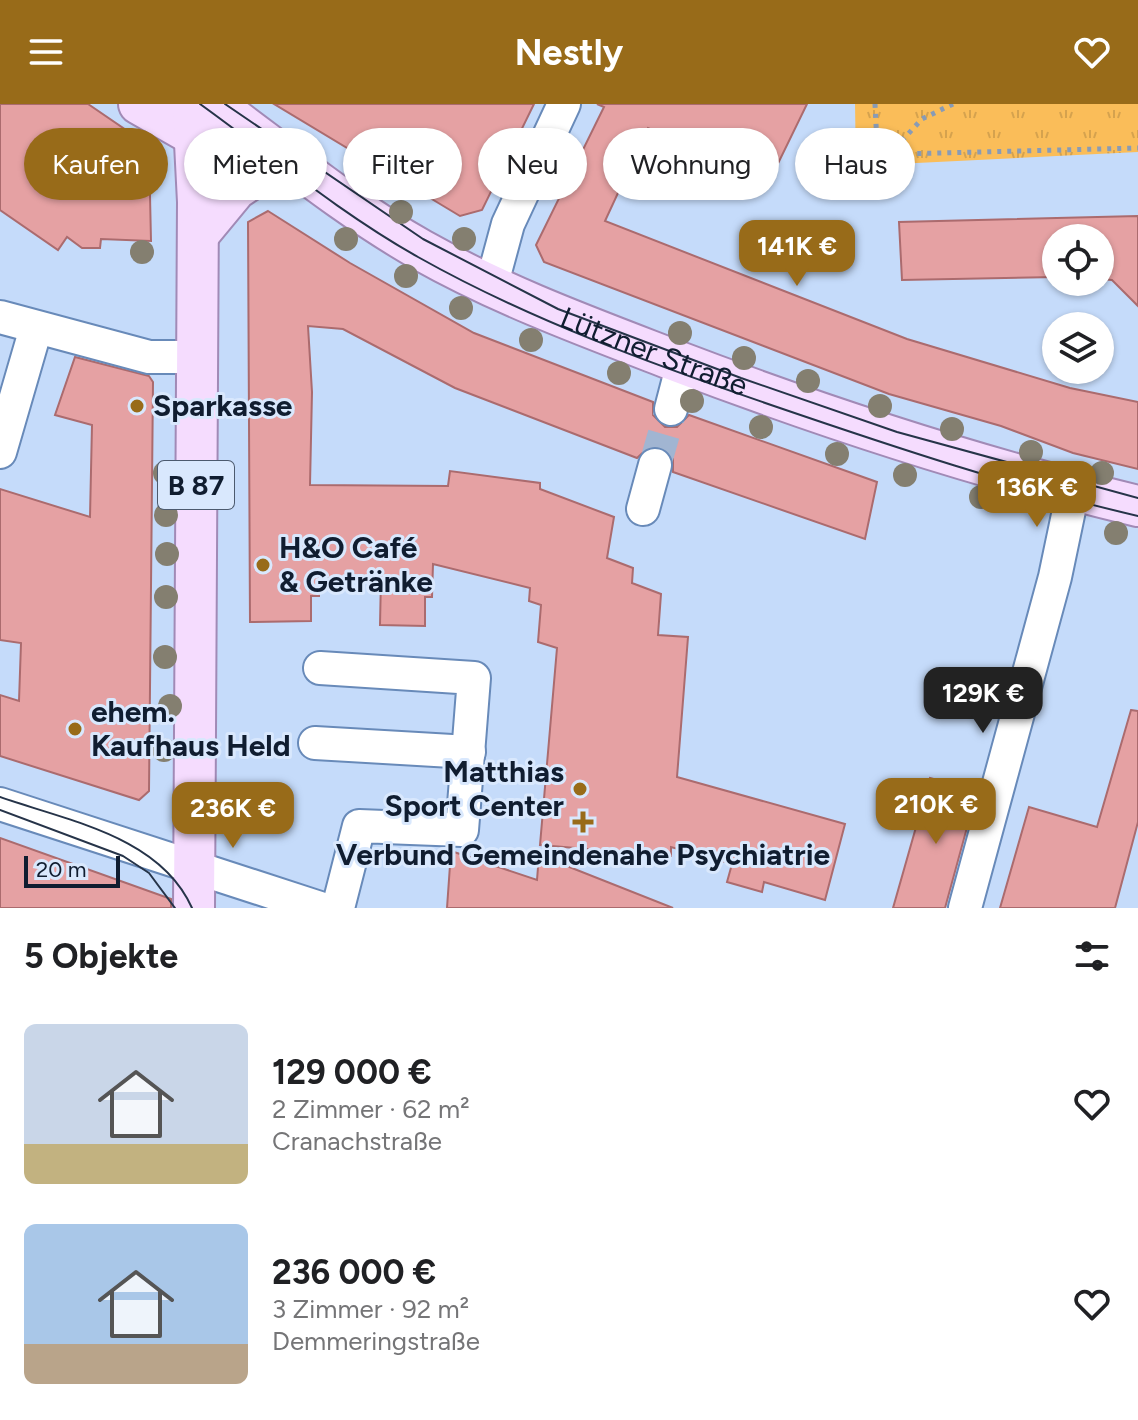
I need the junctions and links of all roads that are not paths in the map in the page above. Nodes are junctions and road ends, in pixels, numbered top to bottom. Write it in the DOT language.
graph roads {
  1 [pos="139,104"];
  2 [pos="564,104"];
  3 [pos="200,115"];
  4 [pos="218,128"];
  5 [pos="222,128"];
  6 [pos="327,190"];
  7 [pos="227,200"];
  8 [pos="198,235"];
  9 [pos="491,287"];
  10 [pos="0,317"];
  11 [pos="36,328"];
  12 [pos="197,357"];
  13 [pos="683,363"];
  14 [pos="671,409"];
  15 [pos="0,452"];
  16 [pos="655,465"];
  17 [pos="1073,491"];
  18 [pos="1138,506"];
  19 [pos="643,509"];
  20 [pos="320,668"];
  21 [pos="315,743"];
  22 [pos="469,752"];
  23 [pos="0,804"];
  24 [pos="192,867"];
  25 [pos="194,908"];
  26 [pos="320,908"];
  27 [pos="338,908"];
  28 [pos="965,908"];
  1 -- 3 [label="main road, Lützner Straße"];
  2 -- 9 [label="street"];
  3 -- 4 [label="main road, Lützner Straße"];
  3 -- 5 [label="main road, Lützner Straße"];
  3 -- 8 [label="main road, B 87"];
  6 -- 9 [label="main road, Lützner Straße"];
  7 -- 8 [label="main road"];
  8 -- 12 [label="main road, B 87"];
  9 -- 13 [label="main road, Lützner Straße"];
  10 -- 11 [label="street"];
  11 -- 12 [label="street"];
  11 -- 15 [label="street"];
  12 -- 24 [label="main road, B 87"];
  13 -- 14 [label="street"];
  13 -- 17 [label="main road, Lützner Straße"];
  16 -- 19 [label="street"];
  17 -- 18 [label="main road, Lützner Straße"];
  17 -- 28 [label="street"];
  20 -- 22 [label="street"];
  21 -- 22 [label="street"];
  22 -- 27 [label="street"];
  23 -- 24 [label="street"];
  24 -- 25 [label="main road, B 87"];
  24 -- 26 [label="street"];
}
